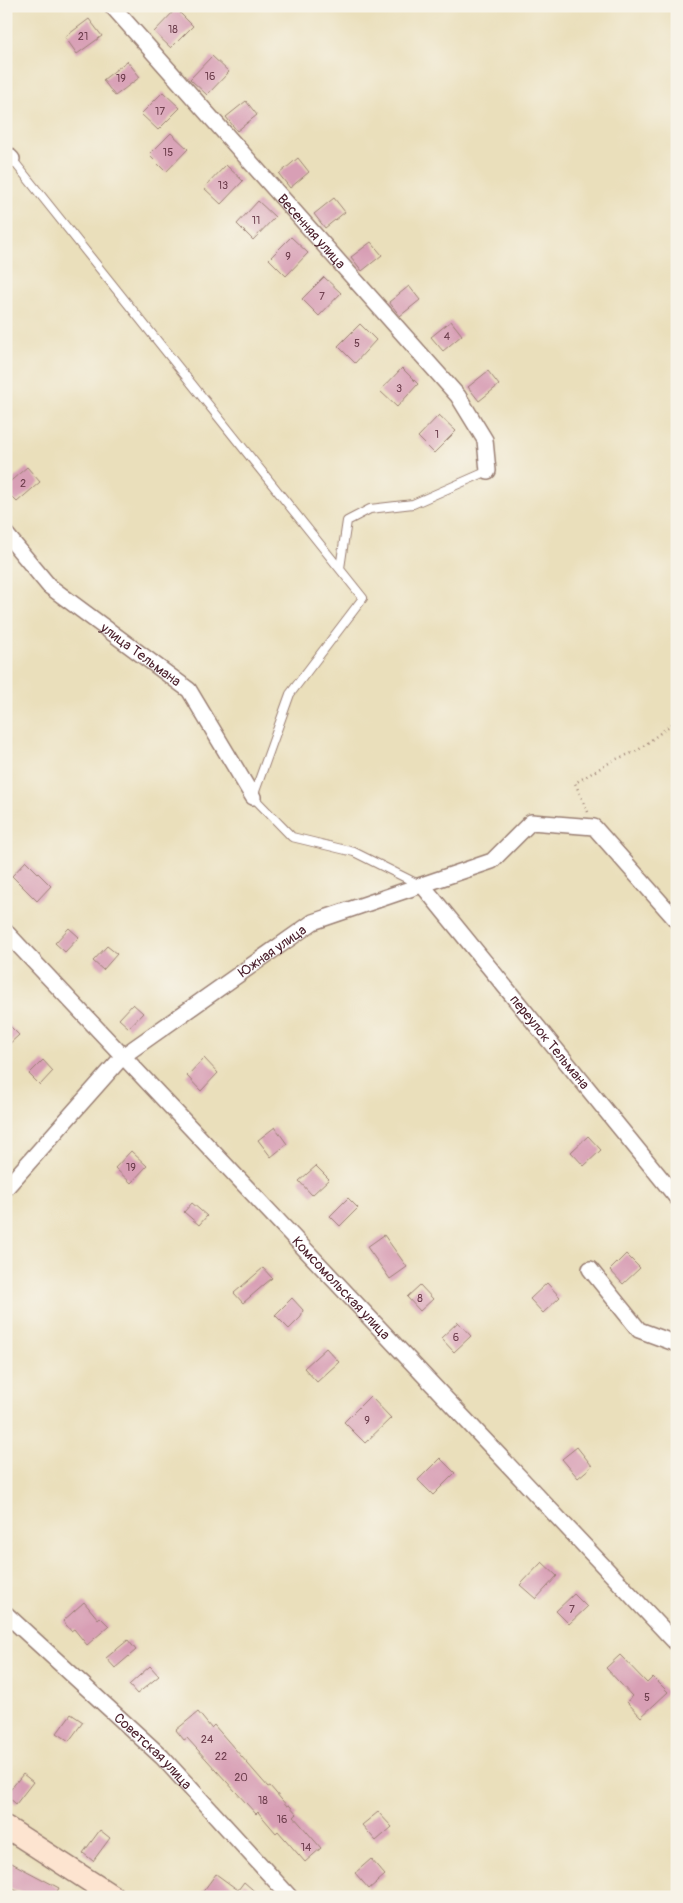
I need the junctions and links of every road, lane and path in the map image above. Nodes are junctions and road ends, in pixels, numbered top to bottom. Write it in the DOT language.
graph roads {
  1 [pos="112,6"];
  2 [pos="9,156"];
  3 [pos="488,470"];
  4 [pos="6,534"];
  5 [pos="340,568"];
  6 [pos="677,720"];
  7 [pos="253,797"];
  8 [pos="594,827"];
  9 [pos="422,886"];
  10 [pos="677,921"];
  11 [pos="6,932"];
  12 [pos="123,1056"];
  13 [pos="6,1188"];
  14 [pos="677,1198"];
  15 [pos="590,1269"];
  16 [pos="677,1344"];
  17 [pos="6,1614"];
  18 [pos="677,1644"];
  19 [pos="6,1827"];
  20 [pos="114,1897"];
  21 [pos="290,1897"];
  1 -- 3 [label="street, Весенняя улица"];
  2 -- 5 [label="lane"];
  3 -- 5 [label="lane"];
  4 -- 7 [label="street, улица Тельмана"];
  5 -- 7 [label="lane"];
  6 -- 8 [label="path"];
  7 -- 9 [label="lane"];
  8 -- 9 [label="street, Южная улица"];
  8 -- 10 [label="street"];
  9 -- 12 [label="street, Южная улица"];
  9 -- 14 [label="street, переулок Тельмана"];
  11 -- 12 [label="street, Комсомольская улица"];
  12 -- 13 [label="street, Южная улица"];
  12 -- 18 [label="street, Комсомольская улица"];
  15 -- 16 [label="street"];
  17 -- 21 [label="street, Советская улица"];
  19 -- 20 [label="main road"];
}
